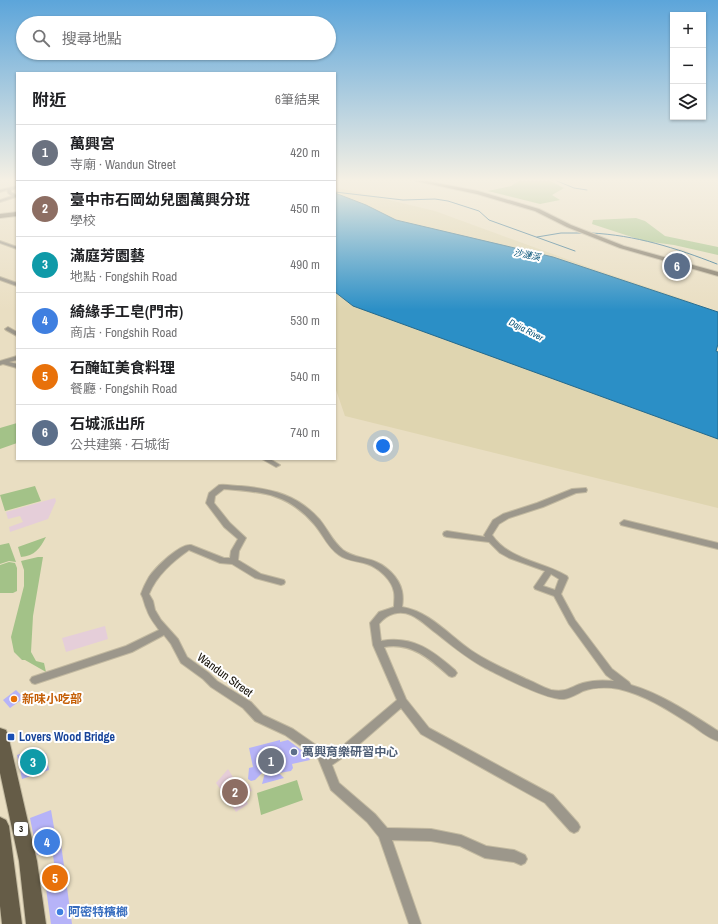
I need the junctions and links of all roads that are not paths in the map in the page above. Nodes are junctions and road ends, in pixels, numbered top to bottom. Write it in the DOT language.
graph roads {
  1 [pos="566,224"];
  2 [pos="0,242"];
  3 [pos="16,248"];
  4 [pos="718,274"];
  5 [pos="0,278"];
  6 [pos="16,285"];
  7 [pos="8,329"];
  8 [pos="16,333"];
  9 [pos="16,358"];
  10 [pos="0,362"];
  11 [pos="16,366"];
  12 [pos="267,460"];
  13 [pos="276,464"];
  14 [pos="583,490"];
  15 [pos="624,523"];
  16 [pos="447,534"];
  17 [pos="491,540"];
  18 [pos="718,546"];
  19 [pos="234,561"];
  20 [pos="550,570"];
  21 [pos="281,582"];
  22 [pos="557,594"];
  23 [pos="398,610"];
  24 [pos="165,631"];
  25 [pos="378,645"];
  26 [pos="452,673"];
  27 [pos="35,680"];
  28 [pos="630,688"];
  29 [pos="402,701"];
  30 [pos="0,736"];
  31 [pos="718,737"];
  32 [pos="326,763"];
  33 [pos="0,826"];
  34 [pos="574,826"];
  35 [pos="384,834"];
  36 [pos="521,860"];
  37 [pos="12,924"];
  38 [pos="36,924"];
  39 [pos="415,924"];
  1 -- 4 [label="street"];
  2 -- 3 [label="street"];
  5 -- 6 [label="street"];
  7 -- 8 [label="street"];
  9 -- 10 [label="street"];
  10 -- 11 [label="street"];
  12 -- 13 [label="street"];
  14 -- 17 [label="street"];
  15 -- 18 [label="street"];
  16 -- 17 [label="street"];
  17 -- 20 [label="street"];
  19 -- 21 [label="street"];
  19 -- 23 [label="street"];
  19 -- 24 [label="street, Wandun Street"];
  20 -- 22 [label="street"];
  20 -- 22 [label="street"];
  22 -- 28 [label="street"];
  23 -- 25 [label="street"];
  23 -- 28 [label="street"];
  24 -- 27 [label="street"];
  24 -- 32 [label="street, Wandun Street"];
  25 -- 26 [label="street"];
  25 -- 29 [label="street"];
  28 -- 31 [label="street"];
  29 -- 32 [label="street"];
  29 -- 34 [label="street"];
  30 -- 38 [label="main road, 3"];
  32 -- 35 [label="street, Wandun Street"];
  33 -- 37 [label="main road, 3"];
  35 -- 36 [label="street"];
  35 -- 39 [label="street, Wandun Street"];
}
